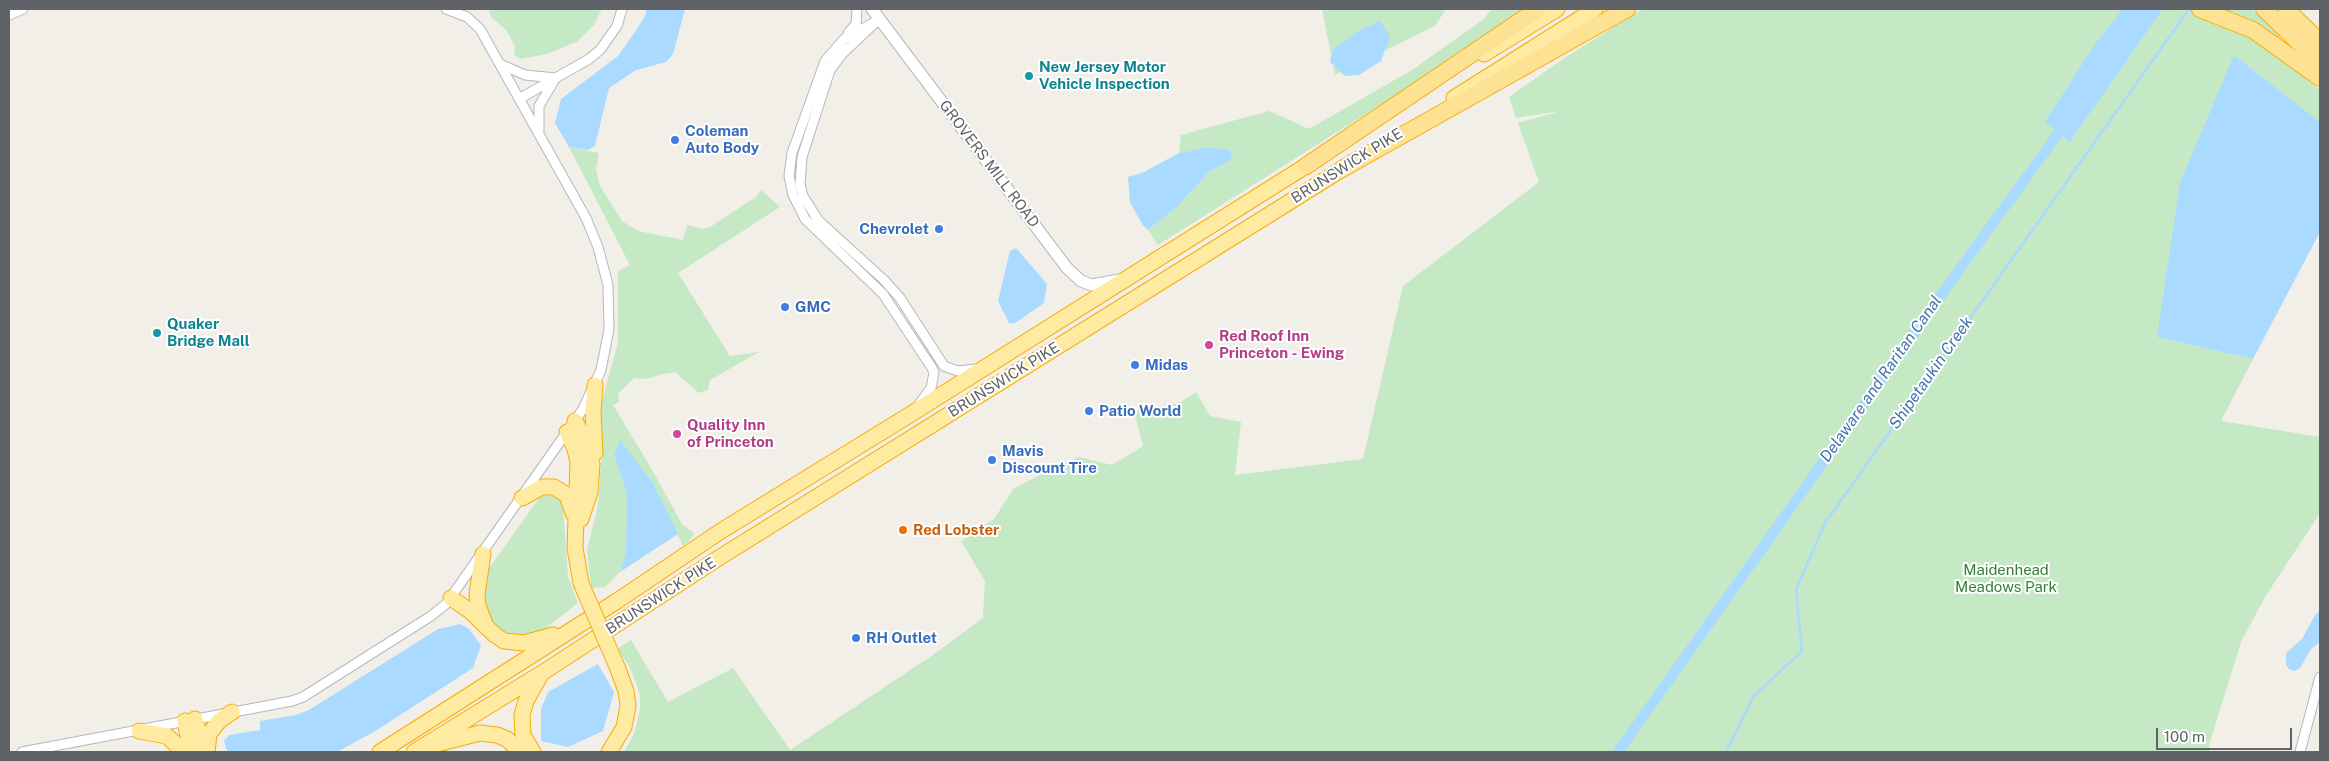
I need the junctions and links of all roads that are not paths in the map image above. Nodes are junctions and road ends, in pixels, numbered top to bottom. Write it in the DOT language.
graph roads {
  1 [pos="23,9"];
  2 [pos="446,9"];
  3 [pos="622,9"];
  4 [pos="857,9"];
  5 [pos="872,9"];
  6 [pos="1538,9"];
  7 [pos="1557,9"];
  8 [pos="1595,9"];
  9 [pos="1627,9"];
  10 [pos="2200,9"];
  11 [pos="2264,9"];
  12 [pos="2286,9"];
  13 [pos="9,16"];
  14 [pos="880,19"];
  15 [pos="844,39"];
  16 [pos="2320,42"];
  17 [pos="500,64"];
  18 [pos="2320,64"];
  19 [pos="557,78"];
  20 [pos="2320,78"];
  21 [pos="519,99"];
  22 [pos="540,136"];
  23 [pos="1306,166"];
  24 [pos="1342,169"];
  25 [pos="1126,278"];
  26 [pos="986,367"];
  27 [pos="595,385"];
  28 [pos="911,414"];
  29 [pos="571,427"];
  30 [pos="593,477"];
  31 [pos="522,498"];
  32 [pos="576,529"];
  33 [pos="483,554"];
  34 [pos="451,598"];
  35 [pos="486,625"];
  36 [pos="579,625"];
  37 [pos="542,673"];
  38 [pos="2320,677"];
  39 [pos="232,712"];
  40 [pos="190,720"];
  41 [pos="139,730"];
  42 [pos="418,750"];
  43 [pos="22,752"];
  44 [pos="184,752"];
  45 [pos="191,752"];
  46 [pos="206,752"];
  47 [pos="380,752"];
  48 [pos="520,752"];
  49 [pos="534,752"];
  50 [pos="609,752"];
  51 [pos="2300,752"];
  1 -- 13 [label="street"];
  2 -- 17 [label="street"];
  3 -- 19 [label="street"];
  4 -- 15 [label="street"];
  5 -- 14 [label="street, GROVERS MILL ROAD"];
  6 -- 23 [label="highway"];
  7 -- 23 [label="highway, BRUNSWICK PIKE"];
  8 -- 24 [label="highway, BRUNSWICK PIKE"];
  9 -- 24 [label="highway"];
  10 -- 20 [label="highway"];
  11 -- 18 [label="highway"];
  12 -- 16 [label="highway"];
  14 -- 15 [label="street"];
  14 -- 25 [label="street, GROVERS MILL ROAD"];
  14 -- 26 [label="street"];
  15 -- 28 [label="street"];
  17 -- 19 [label="street"];
  17 -- 21 [label="street"];
  19 -- 21 [label="street"];
  19 -- 22 [label="street"];
  21 -- 22 [label="street"];
  22 -- 27 [label="street"];
  23 -- 25 [label="highway, BRUNSWICK PIKE"];
  24 -- 37 [label="highway, BRUNSWICK PIKE"];
  25 -- 26 [label="highway, BRUNSWICK PIKE"];
  26 -- 28 [label="highway, BRUNSWICK PIKE"];
  27 -- 29 [label="street"];
  27 -- 30 [label="highway"];
  28 -- 36 [label="highway, BRUNSWICK PIKE"];
  29 -- 30 [label="highway"];
  29 -- 31 [label="street"];
  29 -- 32 [label="highway"];
  30 -- 32 [label="highway"];
  31 -- 32 [label="highway"];
  31 -- 33 [label="street"];
  32 -- 50 [label="highway, bridge"];
  33 -- 34 [label="street"];
  33 -- 35 [label="highway"];
  34 -- 35 [label="highway"];
  34 -- 39 [label="street"];
  35 -- 36 [label="highway"];
  36 -- 47 [label="highway, BRUNSWICK PIKE"];
  37 -- 42 [label="highway, BRUNSWICK PIKE"];
  37 -- 49 [label="highway"];
  38 -- 51 [label="street"];
  39 -- 40 [label="street"];
  39 -- 46 [label="highway"];
  40 -- 41 [label="street"];
  40 -- 45 [label="highway"];
  40 -- 46 [label="highway"];
  41 -- 43 [label="street"];
  41 -- 44 [label="highway"];
  42 -- 48 [label="highway"];
}
